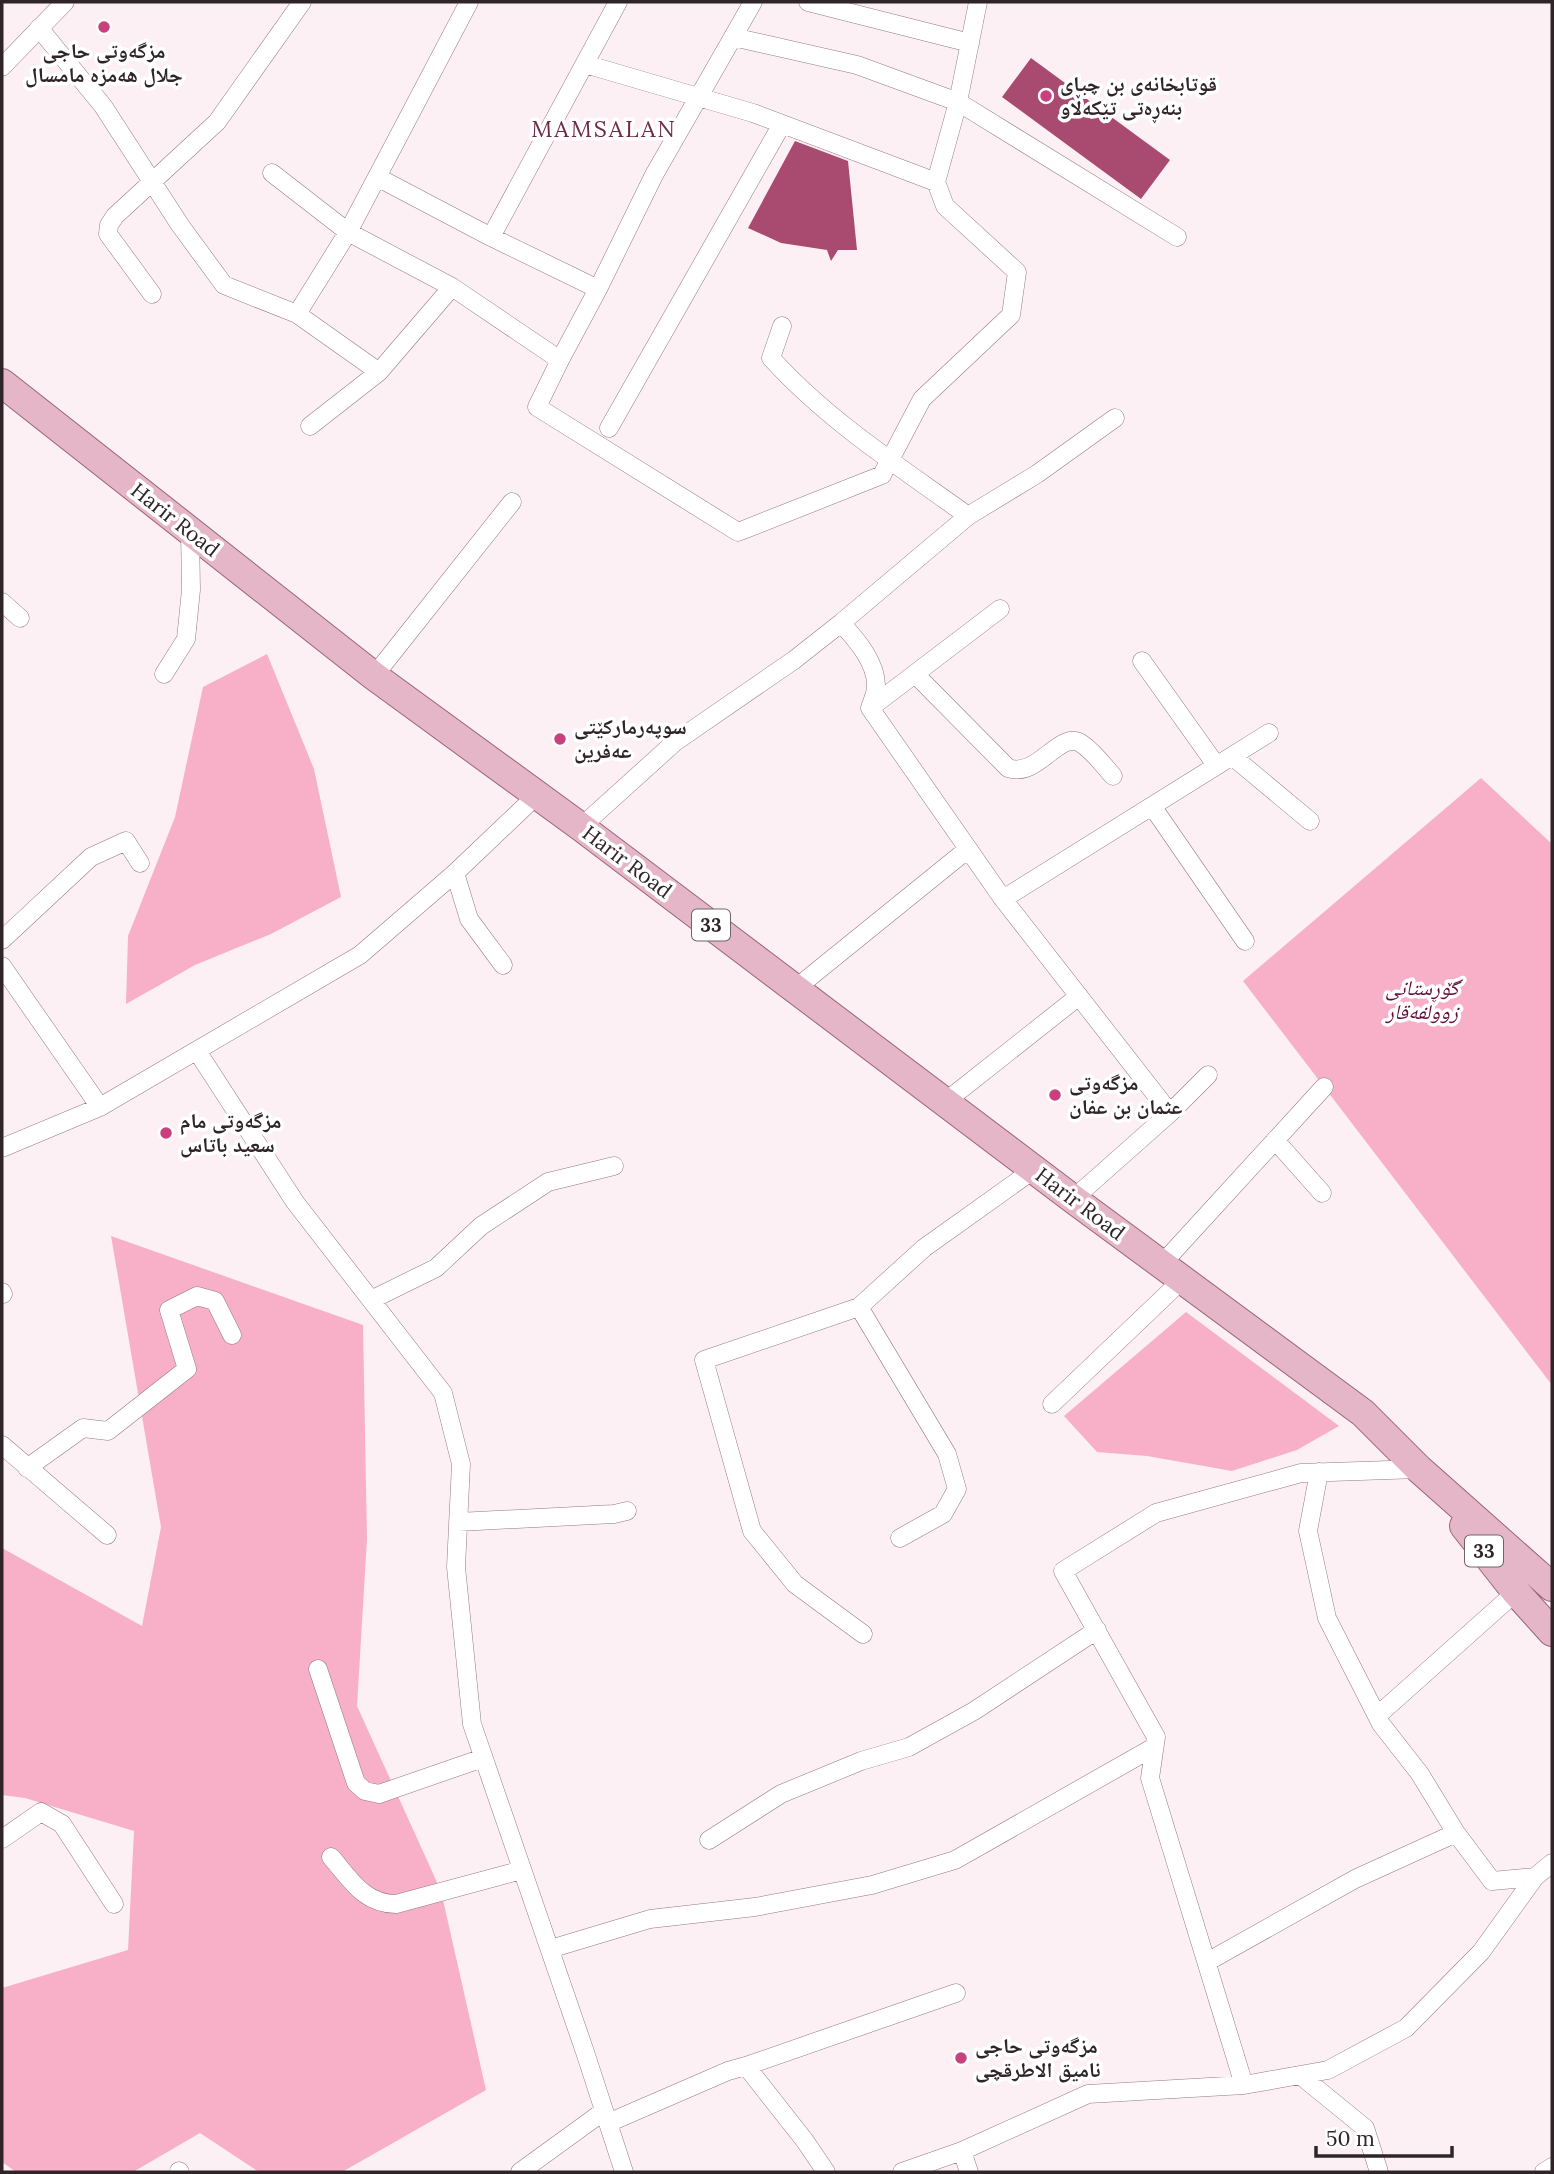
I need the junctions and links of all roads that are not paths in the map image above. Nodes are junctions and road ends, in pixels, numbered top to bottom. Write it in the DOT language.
graph roads {
  1 [pos="65,2"];
  2 [pos="302,2"];
  3 [pos="470,2"];
  4 [pos="618,2"];
  5 [pos="753,2"];
  6 [pos="808,2"];
  7 [pos="978,2"];
  8 [pos="39,28"];
  9 [pos="733,37"];
  10 [pos="970,43"];
  11 [pos="585,64"];
  12 [pos="2,67"];
  13 [pos="697,97"];
  14 [pos="958,102"];
  15 [pos="782,124"];
  16 [pos="272,173"];
  17 [pos="377,177"];
  18 [pos="151,181"];
  19 [pos="936,182"];
  20 [pos="348,232"];
  21 [pos="491,237"];
  22 [pos="1177,237"];
  23 [pos="452,287"];
  24 [pos="598,289"];
  25 [pos="152,294"];
  26 [pos="296,314"];
  27 [pos="782,326"];
  28 [pos="560,360"];
  29 [pos="379,372"];
  30 [pos="2,383"];
  31 [pos="1115,418"];
  32 [pos="310,426"];
  33 [pos="609,428"];
  34 [pos="890,460"];
  35 [pos="512,502"];
  36 [pos="968,516"];
  37 [pos="190,531"];
  38 [pos="2,602"];
  39 [pos="1000,609"];
  40 [pos="20,618"];
  41 [pos="841,623"];
  42 [pos="1142,661"];
  43 [pos="164,674"];
  44 [pos="915,674"];
  45 [pos="374,676"];
  46 [pos="870,708"];
  47 [pos="1269,733"];
  48 [pos="1224,761"];
  49 [pos="1113,776"];
  50 [pos="537,795"];
  51 [pos="1152,806"];
  52 [pos="1310,821"];
  53 [pos="581,827"];
  54 [pos="968,849"];
  55 [pos="140,863"];
  56 [pos="455,873"];
  57 [pos="1003,899"];
  58 [pos="2,940"];
  59 [pos="1245,941"];
  60 [pos="503,965"];
  61 [pos="2,966"];
  62 [pos="795,989"];
  63 [pos="1079,996"];
  64 [pos="197,1051"];
  65 [pos="1208,1074"];
  66 [pos="1324,1087"];
  67 [pos="945,1102"];
  68 [pos="100,1107"];
  69 [pos="1170,1113"];
  70 [pos="1275,1140"];
  71 [pos="2,1148"];
  72 [pos="614,1167"];
  73 [pos="1030,1167"];
  74 [pos="1322,1193"];
  75 [pos="1073,1199"];
  76 [pos="1172,1272"];
  77 [pos="371,1300"];
  78 [pos="859,1307"];
  79 [pos="232,1335"];
  80 [pos="1052,1404"];
  81 [pos="2,1445"];
  82 [pos="27,1468"];
  83 [pos="1419,1469"];
  84 [pos="1319,1472"];
  85 [pos="627,1511"];
  86 [pos="458,1522"];
  87 [pos="107,1535"];
  88 [pos="900,1538"];
  89 [pos="1552,1587"];
  90 [pos="1516,1592"];
  91 [pos="1097,1630"];
  92 [pos="1552,1632"];
  93 [pos="863,1634"];
  94 [pos="318,1670"];
  95 [pos="1377,1716"];
  96 [pos="1154,1747"];
  97 [pos="483,1758"];
  98 [pos="1456,1833"];
  99 [pos="2,1839"];
  100 [pos="709,1840"];
  101 [pos="331,1857"];
  102 [pos="1552,1863"];
  103 [pos="522,1870"];
  104 [pos="1535,1877"];
  105 [pos="114,1904"];
  106 [pos="550,1949"];
  107 [pos="1206,1962"];
  108 [pos="956,1993"];
  109 [pos="746,2066"];
  110 [pos="1300,2075"];
  111 [pos="1244,2085"];
  112 [pos="606,2117"];
  113 [pos="962,2151"];
  114 [pos="1552,2167"];
  115 [pos="520,2172"];
  116 [pos="624,2172"];
  117 [pos="827,2172"];
  118 [pos="902,2172"];
  119 [pos="969,2172"];
  120 [pos="1379,2172"];
  121 [pos="1544,2172"];
  1 -- 8 [label="street"];
  2 -- 18 [label="street"];
  3 -- 17 [label="street"];
  4 -- 11 [label="street"];
  5 -- 9 [label="street"];
  6 -- 10 [label="street"];
  7 -- 10 [label="street"];
  8 -- 12 [label="street"];
  8 -- 18 [label="street"];
  9 -- 13 [label="street"];
  9 -- 14 [label="street"];
  10 -- 14 [label="street"];
  11 -- 13 [label="street"];
  11 -- 21 [label="street"];
  13 -- 15 [label="street"];
  13 -- 24 [label="street"];
  14 -- 19 [label="street"];
  14 -- 22 [label="street"];
  15 -- 19 [label="street"];
  15 -- 33 [label="street"];
  16 -- 20 [label="street"];
  17 -- 20 [label="street"];
  17 -- 21 [label="street"];
  18 -- 25 [label="street"];
  18 -- 26 [label="street"];
  19 -- 34 [label="street"];
  20 -- 23 [label="street"];
  20 -- 26 [label="street"];
  21 -- 24 [label="street"];
  23 -- 28 [label="street"];
  23 -- 29 [label="street"];
  24 -- 28 [label="street"];
  26 -- 29 [label="street"];
  27 -- 34 [label="street"];
  28 -- 34 [label="street"];
  29 -- 32 [label="street"];
  30 -- 37 [label="main road, Harir Road / 33"];
  31 -- 36 [label="street"];
  34 -- 36 [label="street"];
  35 -- 45 [label="street"];
  36 -- 41 [label="street"];
  37 -- 43 [label="street"];
  37 -- 45 [label="main road, Harir Road / 33"];
  38 -- 40 [label="street"];
  39 -- 44 [label="street"];
  41 -- 46 [label="street"];
  41 -- 53 [label="street"];
  42 -- 48 [label="street"];
  44 -- 46 [label="street"];
  44 -- 49 [label="street"];
  45 -- 50 [label="main road, Harir Road / 33"];
  46 -- 54 [label="street"];
  47 -- 48 [label="street"];
  48 -- 51 [label="street"];
  48 -- 52 [label="street"];
  50 -- 53 [label="main road, Harir Road / 33"];
  50 -- 56 [label="street"];
  51 -- 57 [label="street"];
  51 -- 59 [label="street"];
  53 -- 62 [label="main road, Harir Road / 33"];
  54 -- 57 [label="street"];
  54 -- 62 [label="street"];
  55 -- 58 [label="street"];
  56 -- 60 [label="street"];
  56 -- 64 [label="street"];
  57 -- 63 [label="street"];
  61 -- 68 [label="street"];
  62 -- 67 [label="main road, Harir Road / 33"];
  63 -- 67 [label="street"];
  63 -- 69 [label="street"];
  64 -- 68 [label="street"];
  64 -- 77 [label="street"];
  65 -- 69 [label="street"];
  66 -- 70 [label="street"];
  67 -- 73 [label="main road, Harir Road / 33"];
  68 -- 71 [label="street"];
  69 -- 75 [label="street"];
  70 -- 74 [label="street"];
  70 -- 76 [label="street"];
  72 -- 77 [label="street"];
  73 -- 75 [label="main road, Harir Road / 33"];
  73 -- 78 [label="street"];
  75 -- 76 [label="main road, Harir Road / 33"];
  76 -- 80 [label="street"];
  76 -- 83 [label="main road, Harir Road / 33"];
  77 -- 86 [label="street"];
  78 -- 88 [label="street"];
  78 -- 93 [label="street"];
  79 -- 82 [label="street"];
  81 -- 82 [label="street"];
  82 -- 87 [label="street"];
  83 -- 84 [label="street"];
  83 -- 89 [label="main road, 33"];
  83 -- 90 [label="main road, 33"];
  84 -- 91 [label="street"];
  84 -- 95 [label="street"];
  85 -- 86 [label="street"];
  86 -- 97 [label="street"];
  90 -- 92 [label="main road, 33"];
  90 -- 95 [label="street"];
  91 -- 96 [label="street"];
  91 -- 100 [label="street"];
  94 -- 97 [label="street"];
  95 -- 98 [label="street"];
  96 -- 106 [label="street"];
  96 -- 107 [label="street"];
  97 -- 103 [label="street"];
  98 -- 104 [label="street"];
  98 -- 107 [label="street"];
  99 -- 105 [label="street"];
  101 -- 103 [label="street"];
  102 -- 104 [label="street"];
  103 -- 106 [label="street"];
  104 -- 110 [label="street"];
  106 -- 112 [label="street"];
  107 -- 111 [label="street"];
  108 -- 109 [label="street"];
  109 -- 112 [label="street"];
  109 -- 117 [label="street"];
  110 -- 111 [label="street"];
  110 -- 120 [label="street"];
  111 -- 113 [label="street"];
  112 -- 115 [label="street"];
  112 -- 116 [label="street"];
  113 -- 118 [label="street"];
  113 -- 119 [label="street"];
  114 -- 121 [label="street"];
}
